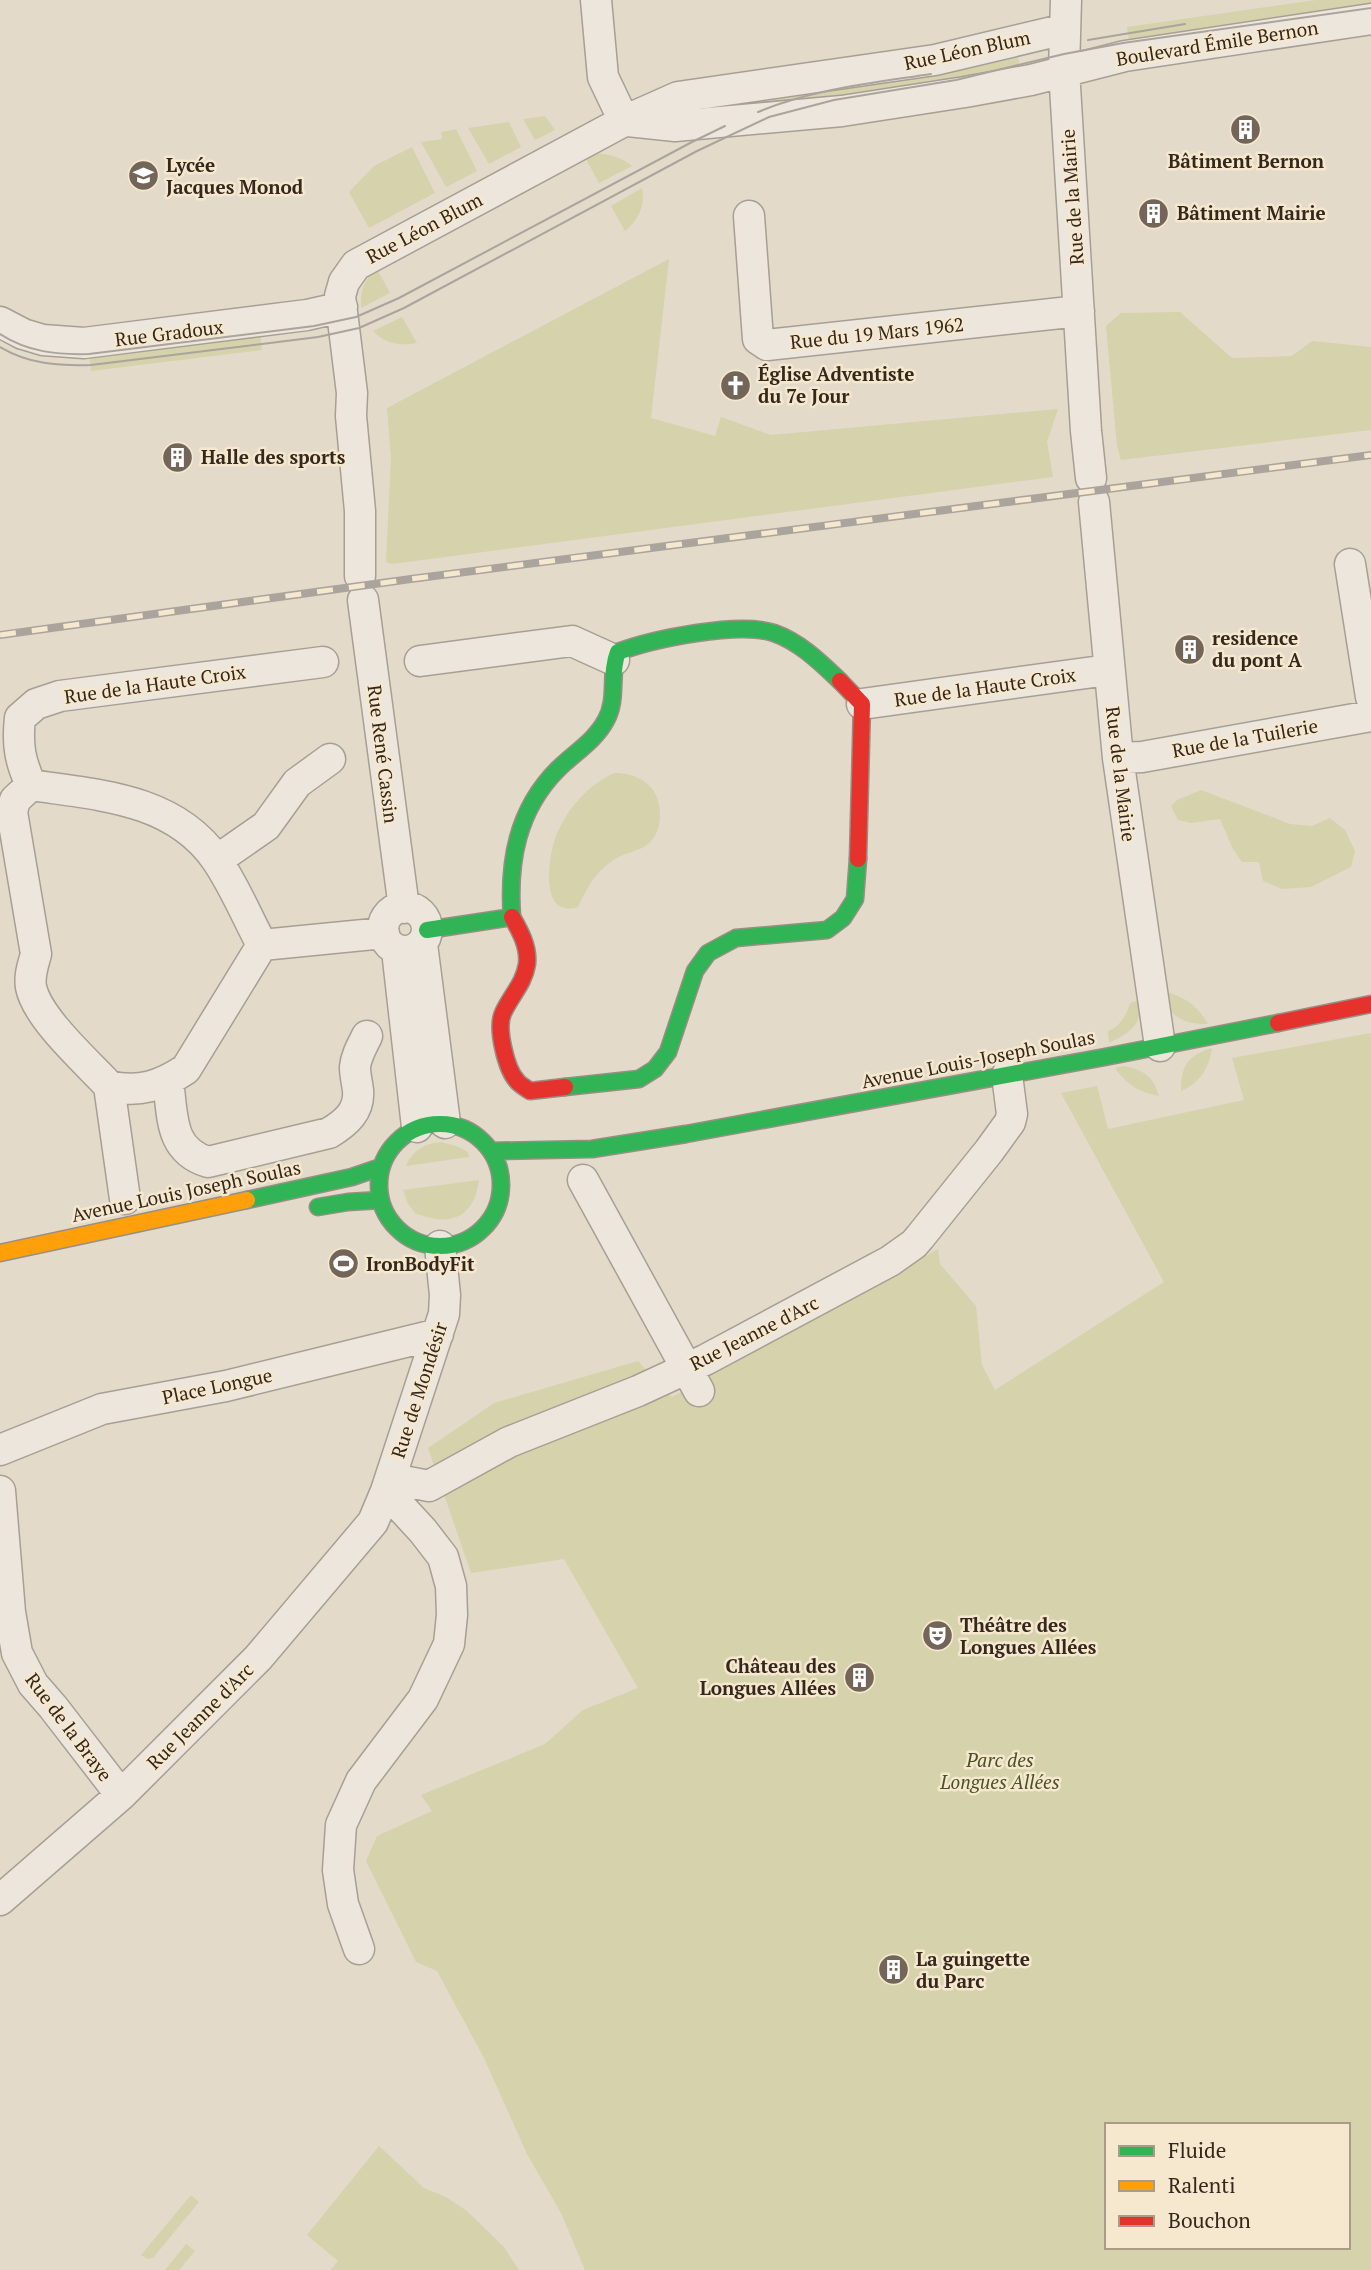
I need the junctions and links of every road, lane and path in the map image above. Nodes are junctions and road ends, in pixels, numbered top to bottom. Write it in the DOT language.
graph roads {
  1 [pos="596,0"];
  2 [pos="1066,15"];
  3 [pos="1371,19"];
  4 [pos="1064,70"];
  5 [pos="624,121"];
  6 [pos="749,216"];
  7 [pos="343,295"];
  8 [pos="1079,311"];
  9 [pos="0,322"];
  10 [pos="1350,564"];
  11 [pos="614,660"];
  12 [pos="420,661"];
  13 [pos="323,662"];
  14 [pos="1108,670"];
  15 [pos="1371,697"];
  16 [pos="862,704"];
  17 [pos="1371,716"];
  18 [pos="1118,758"];
  19 [pos="331,759"];
  20 [pos="31,785"];
  21 [pos="217,860"];
  22 [pos="512,917"];
  23 [pos="407,939"];
  24 [pos="262,945"];
  25 [pos="1371,1004"];
  26 [pos="367,1036"];
  27 [pos="1160,1046"];
  28 [pos="1007,1075"];
  29 [pos="168,1082"];
  30 [pos="109,1086"];
  31 [pos="431,1125"];
  32 [pos="592,1149"];
  33 [pos="491,1151"];
  34 [pos="381,1167"];
  35 [pos="542,1167"];
  36 [pos="520,1175"];
  37 [pos="583,1180"];
  38 [pos="501,1181"];
  39 [pos="125,1199"];
  40 [pos="381,1200"];
  41 [pos="304,1210"];
  42 [pos="440,1246"];
  43 [pos="0,1252"];
  44 [pos="438,1334"];
  45 [pos="692,1380"];
  46 [pos="0,1450"];
  47 [pos="0,1491"];
  48 [pos="390,1495"];
  49 [pos="121,1795"];
  50 [pos="0,1900"];
  51 [pos="359,1949"];
  1 -- 5 [label="street"];
  2 -- 4 [label="street, Rue de la Mairie"];
  2 -- 5 [label="street, Rue Léon Blum"];
  3 -- 4 [label="street, Boulevard Émile Bernon"];
  4 -- 5 [label="street, Rue Léon Blum"];
  4 -- 8 [label="street, Rue de la Mairie"];
  5 -- 7 [label="street, Rue Léon Blum"];
  6 -- 8 [label="street, Rue du 19 Mars 1962"];
  7 -- 9 [label="street, Rue Gradoux"];
  7 -- 23 [label="street, Rue René Cassin"];
  8 -- 14 [label="street, Rue de la Mairie"];
  10 -- 15 [label="street"];
  11 -- 12 [label="street"];
  11 -- 16 [label="main road"];
  11 -- 22 [label="main road"];
  13 -- 20 [label="street, Rue de la Haute Croix"];
  14 -- 16 [label="street, Rue de la Haute Croix"];
  14 -- 18 [label="street, Rue de la Mairie"];
  16 -- 22 [label="main road"];
  17 -- 18 [label="street, Rue de la Tuilerie"];
  18 -- 27 [label="street, Rue de la Mairie"];
  19 -- 21 [label="street"];
  20 -- 21 [label="street"];
  20 -- 30 [label="street"];
  21 -- 24 [label="street"];
  22 -- 23 [label="main road"];
  23 -- 24 [label="street"];
  23 -- 31 [label="street"];
  24 -- 29 [label="street"];
  25 -- 27 [label="main road, Avenue Louis-Joseph Soulas"];
  26 -- 29 [label="street"];
  27 -- 28 [label="main road, Avenue Louis-Joseph Soulas"];
  28 -- 32 [label="main road, Avenue Louis-Joseph Soulas"];
  28 -- 45 [label="street, Rue Jeanne d'Arc"];
  29 -- 30 [label="street"];
  30 -- 39 [label="street"];
  31 -- 33 [label="main road"];
  31 -- 34 [label="main road"];
  32 -- 33 [label="main road"];
  32 -- 35 [label="main road"];
  33 -- 38 [label="main road"];
  34 -- 40 [label="main road"];
  34 -- 43 [label="main road, Avenue Louis Joseph Soulas"];
  36 -- 38 [label="main road"];
  37 -- 45 [label="street"];
  38 -- 42 [label="main road"];
  40 -- 41 [label="main road"];
  40 -- 42 [label="main road"];
  42 -- 44 [label="street, Rue de Mondésir"];
  44 -- 46 [label="street, Place Longue"];
  44 -- 48 [label="street, Rue de Mondésir"];
  45 -- 48 [label="street, Rue Jeanne d'Arc"];
  47 -- 49 [label="street, Rue de la Braye"];
  48 -- 49 [label="street, Rue Jeanne d'Arc"];
  48 -- 51 [label="street"];
  49 -- 50 [label="street, Rue Jeanne d'Arc"];
}
